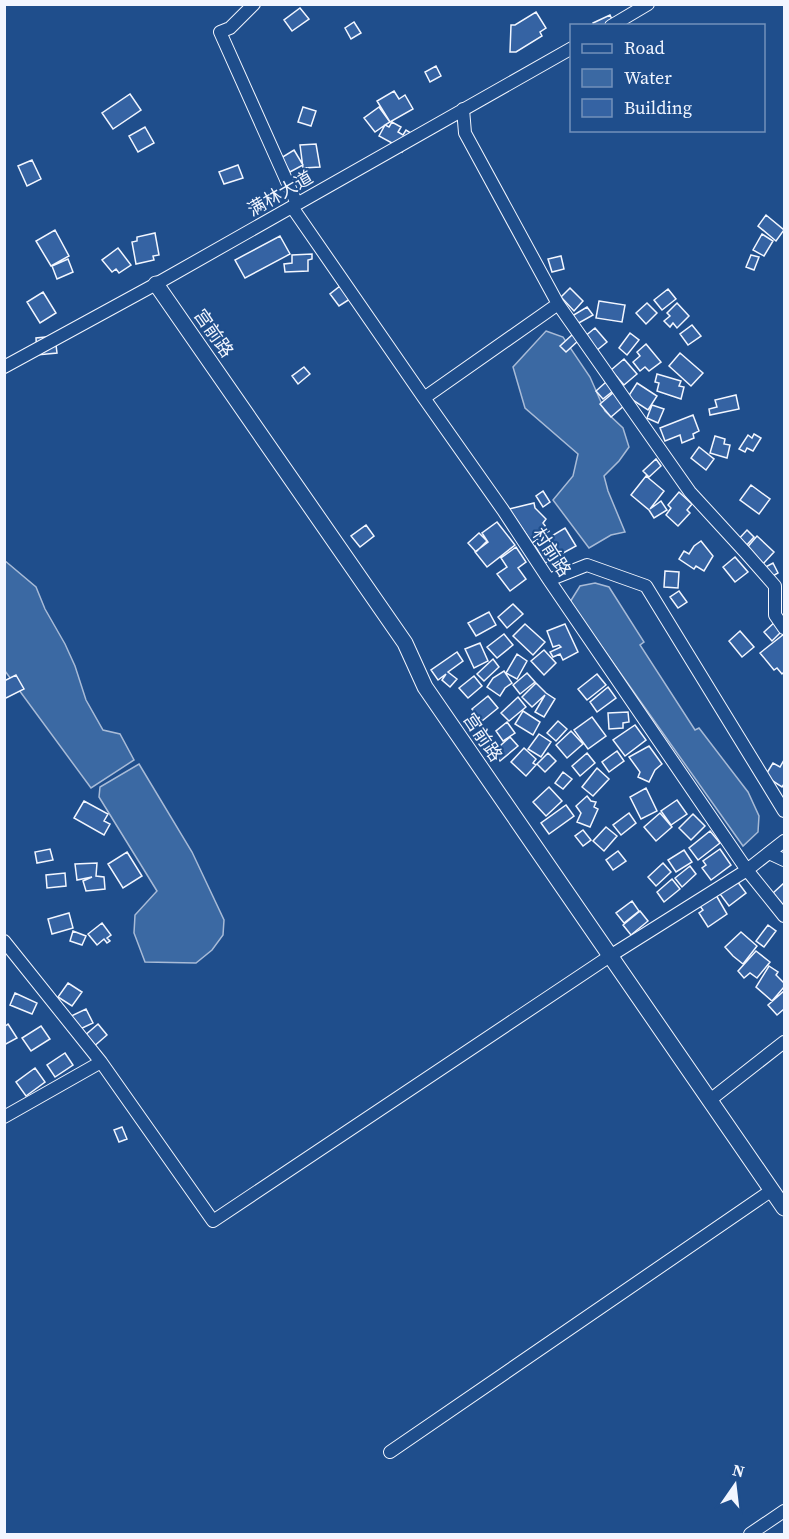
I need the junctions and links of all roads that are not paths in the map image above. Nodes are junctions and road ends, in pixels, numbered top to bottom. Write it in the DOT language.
graph roads {
  1 [pos="254,4"];
  2 [pos="648,4"];
  3 [pos="614,24"];
  4 [pos="570,49"];
  5 [pos="463,110"];
  6 [pos="295,205"];
  7 [pos="156,284"];
  8 [pos="558,304"];
  9 [pos="4,367"];
  10 [pos="424,398"];
  11 [pos="549,580"];
  12 [pos="784,628"];
  13 [pos="784,811"];
  14 [pos="784,841"];
  15 [pos="770,853"];
  16 [pos="784,860"];
  17 [pos="747,870"];
  18 [pos="784,916"];
  19 [pos="6,946"];
  20 [pos="610,956"];
  21 [pos="784,1042"];
  22 [pos="101,1062"];
  23 [pos="710,1100"];
  24 [pos="4,1117"];
  25 [pos="772,1190"];
  26 [pos="784,1208"];
  27 [pos="390,1452"];
  28 [pos="784,1511"];
  29 [pos="750,1534"];
  1 -- 6 [label="street, 村前路"];
  2 -- 3 [label="street"];
  4 -- 5 [label="street, 满林大道"];
  5 -- 6 [label="street, 满林大道"];
  5 -- 8 [label="street"];
  6 -- 7 [label="street, 满林大道"];
  6 -- 10 [label="street, 村前路"];
  7 -- 9 [label="street, 满林大道"];
  7 -- 20 [label="street, 宫前路"];
  8 -- 10 [label="street"];
  8 -- 12 [label="street"];
  10 -- 11 [label="street, 村前路"];
  11 -- 13 [label="street"];
  11 -- 17 [label="street, 村前路"];
  14 -- 15 [label="street"];
  15 -- 16 [label="street"];
  15 -- 17 [label="street"];
  17 -- 18 [label="street, 村前路"];
  17 -- 20 [label="street"];
  19 -- 22 [label="street"];
  20 -- 22 [label="street"];
  20 -- 23 [label="street, 宫前路"];
  21 -- 23 [label="street"];
  22 -- 24 [label="street"];
  23 -- 25 [label="street, 宫前路"];
  25 -- 26 [label="street, 宫前路"];
  25 -- 27 [label="street"];
  28 -- 29 [label="street"];
}
